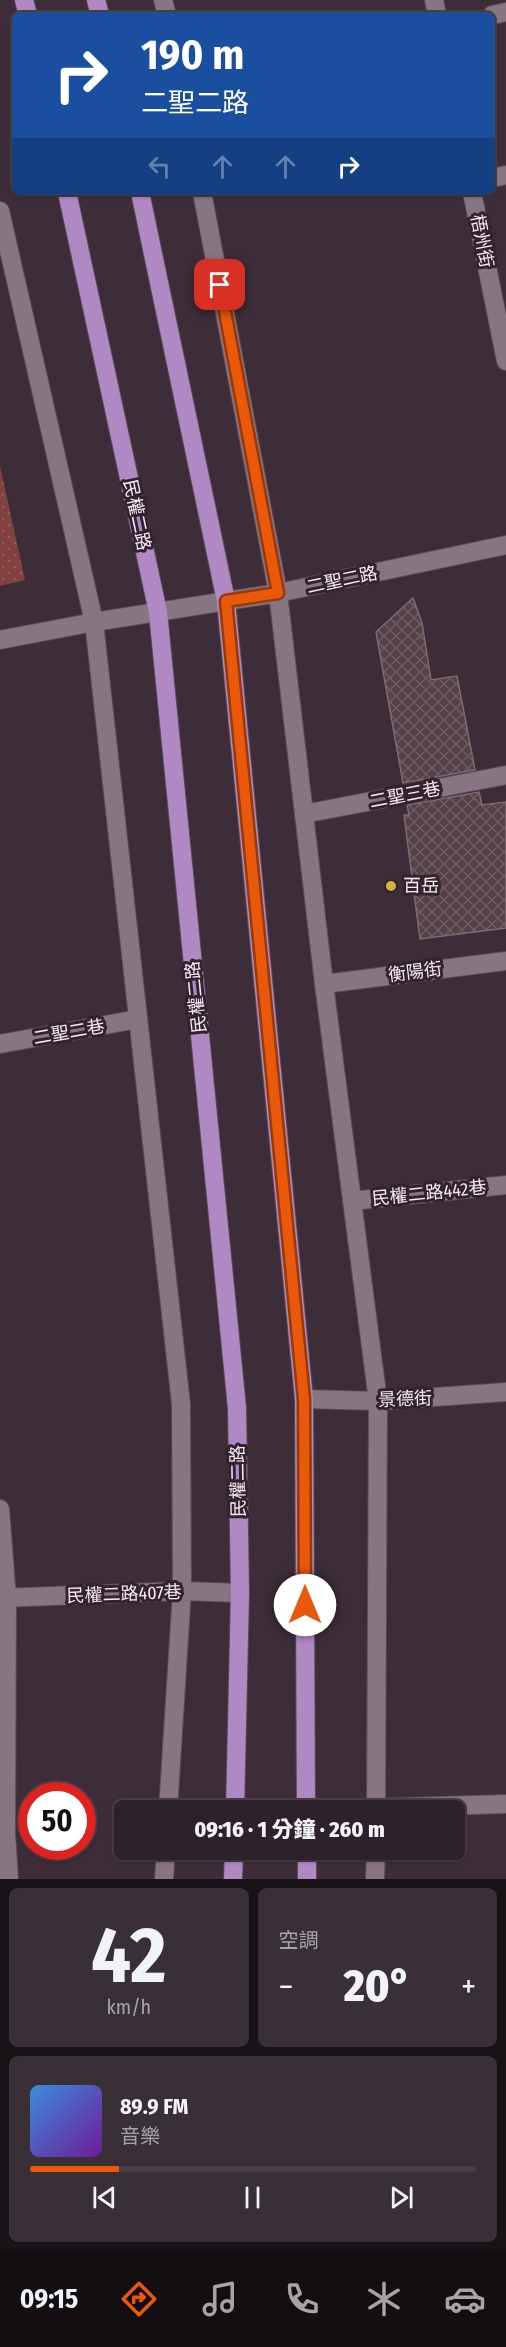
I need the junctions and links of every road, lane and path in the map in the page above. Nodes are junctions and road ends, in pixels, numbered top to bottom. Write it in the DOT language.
graph roads {
  1 [pos="69,195"];
  2 [pos="141,195"];
  3 [pos="203,195"];
  4 [pos="473,195"];
  5 [pos="0,211"];
  6 [pos="504,339"];
  7 [pos="506,361"];
  8 [pos="506,545"];
  9 [pos="278,593"];
  10 [pos="226,601"];
  11 [pos="158,612"];
  12 [pos="94,622"];
  13 [pos="0,640"];
  14 [pos="506,775"];
  15 [pos="304,814"];
  16 [pos="506,962"];
  17 [pos="324,984"];
  18 [pos="138,1019"];
  19 [pos="0,1044"];
  20 [pos="506,1185"];
  21 [pos="352,1201"];
  22 [pos="506,1392"];
  23 [pos="304,1399"];
  24 [pos="378,1401"];
  25 [pos="0,1509"];
  26 [pos="182,1591"];
  27 [pos="240,1593"];
  28 [pos="4,1598"];
  29 [pos="169,1800"];
  30 [pos="235,1800"];
  31 [pos="306,1800"];
  32 [pos="376,1800"];
  33 [pos="506,1804"];
  34 [pos="465,1806"];
  35 [pos="3,1833"];
  36 [pos="165,1860"];
  37 [pos="234,1860"];
  38 [pos="307,1860"];
  39 [pos="375,1860"];
  40 [pos="9,1879"];
  41 [pos="164,1879"];
  42 [pos="233,1879"];
  43 [pos="307,1879"];
  44 [pos="375,1879"];
  1 -- 11 [label="main road, 民權二路"];
  2 -- 10 [label="main road"];
  3 -- 9 [label="street"];
  4 -- 6 [label="street, 梧州街"];
  5 -- 12 [label="street"];
  6 -- 7 [label="street, 梧州街"];
  8 -- 9 [label="street, 二聖二路"];
  9 -- 10 [label="street, 二聖二路"];
  9 -- 15 [label="street"];
  10 -- 11 [label="street, 二聖二路"];
  10 -- 23 [label="main road"];
  11 -- 12 [label="street, 二聖二路"];
  11 -- 27 [label="main road, 民權二路"];
  12 -- 13 [label="street, 二聖二路"];
  12 -- 18 [label="street"];
  14 -- 15 [label="street, 二聖三巷"];
  15 -- 17 [label="street"];
  16 -- 17 [label="street, 衡陽街"];
  17 -- 21 [label="street"];
  18 -- 19 [label="street, 二聖二巷"];
  18 -- 26 [label="street"];
  20 -- 21 [label="street, 民權二路442巷"];
  21 -- 24 [label="street"];
  22 -- 24 [label="street, 景德街"];
  23 -- 24 [label="street, 景德街"];
  23 -- 31 [label="main road"];
  24 -- 32 [label="street"];
  25 -- 28 [label="street"];
  26 -- 27 [label="street, 民權二路407巷"];
  26 -- 28 [label="street, 民權二路407巷"];
  26 -- 29 [label="street"];
  27 -- 30 [label="main road, 民權二路"];
  28 -- 35 [label="street"];
  33 -- 34 [label="street"];
  35 -- 40 [label="street"];
  36 -- 41 [label="street"];
  37 -- 42 [label="main road"];
  38 -- 43 [label="main road"];
  39 -- 44 [label="street"];
}
